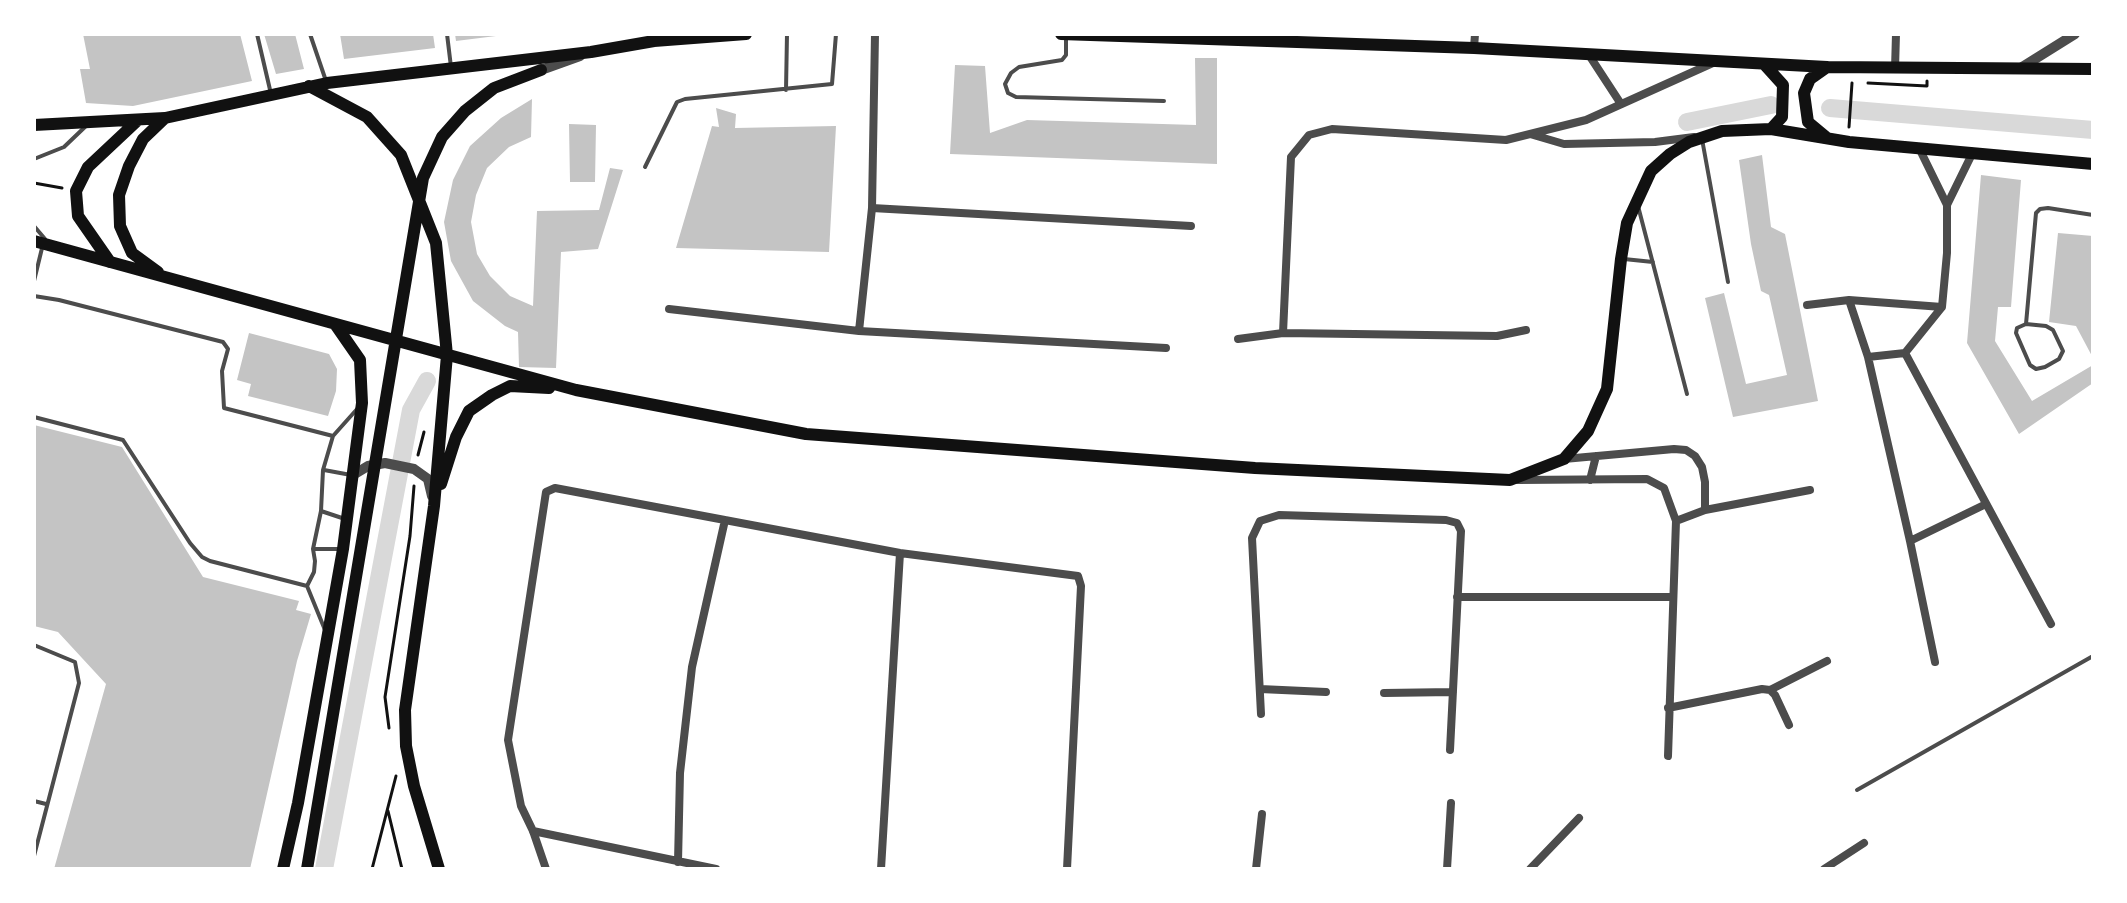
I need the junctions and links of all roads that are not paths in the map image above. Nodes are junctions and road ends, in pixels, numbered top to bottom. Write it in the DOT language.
graph roads {
  1 [pos="257,34"];
  2 [pos="310,34"];
  3 [pos="447,34"];
  4 [pos="728,34"];
  5 [pos="746,34"];
  6 [pos="787,34"];
  7 [pos="836,34"];
  8 [pos="875,34"];
  9 [pos="1064,34"];
  10 [pos="1475,34"];
  11 [pos="1896,34"];
  12 [pos="2075,34"];
  13 [pos="686,36"];
  14 [pos="652,38"];
  15 [pos="1474,48"];
  16 [pos="591,52"];
  17 [pos="1589,55"];
  18 [pos="1715,62"];
  19 [pos="1764,64"];
  20 [pos="1827,67"];
  21 [pos="1895,69"];
  22 [pos="2018,69"];
  23 [pos="2093,69"];
  24 [pos="451,70"];
  25 [pos="541,70"];
  26 [pos="327,83"];
  27 [pos="309,86"];
  28 [pos="786,90"];
  29 [pos="271,94"];
  30 [pos="1164,101"];
  31 [pos="1621,104"];
  32 [pos="165,118"];
  33 [pos="137,121"];
  34 [pos="88,124"];
  35 [pos="34,125"];
  36 [pos="1771,129"];
  37 [pos="1529,134"];
  38 [pos="1702,138"];
  39 [pos="1830,140"];
  40 [pos="1920,150"];
  41 [pos="1973,152"];
  42 [pos="34,159"];
  43 [pos="2093,164"];
  44 [pos="645,167"];
  45 [pos="1637,200"];
  46 [pos="1947,205"];
  47 [pos="872,208"];
  48 [pos="2093,215"];
  49 [pos="34,226"];
  50 [pos="1191,226"];
  51 [pos="43,243"];
  52 [pos="1621,259"];
  53 [pos="110,262"];
  54 [pos="1653,262"];
  55 [pos="163,276"];
  56 [pos="34,281"];
  57 [pos="1728,282"];
  58 [pos="34,296"];
  59 [pos="1849,300"];
  60 [pos="1807,305"];
  61 [pos="1942,307"];
  62 [pos="669,309"];
  63 [pos="335,324"];
  64 [pos="2026,324"];
  65 [pos="1526,330"];
  66 [pos="859,331"];
  67 [pos="1283,333"];
  68 [pos="1238,339"];
  69 [pos="1166,348"];
  70 [pos="1905,353"];
  71 [pos="447,355"];
  72 [pos="1868,357"];
  73 [pos="576,390"];
  74 [pos="1687,394"];
  75 [pos="362,403"];
  76 [pos="34,417"];
  77 [pos="333,436"];
  78 [pos="1596,456"];
  79 [pos="1564,459"];
  80 [pos="323,470"];
  81 [pos="353,475"];
  82 [pos="1510,480"];
  83 [pos="1590,480"];
  84 [pos="1810,490"];
  85 [pos="1986,504"];
  86 [pos="434,506"];
  87 [pos="1705,510"];
  88 [pos="321,511"];
  89 [pos="347,520"];
  90 [pos="725,520"];
  91 [pos="1676,521"];
  92 [pos="1910,541"];
  93 [pos="313,549"];
  94 [pos="343,549"];
  95 [pos="900,553"];
  96 [pos="307,586"];
  97 [pos="1457,597"];
  98 [pos="1673,597"];
  99 [pos="2051,624"];
  100 [pos="328,638"];
  101 [pos="34,645"];
  102 [pos="2093,656"];
  103 [pos="1827,661"];
  104 [pos="1935,662"];
  105 [pos="1260,689"];
  106 [pos="1770,690"];
  107 [pos="1326,692"];
  108 [pos="1453,692"];
  109 [pos="1384,693"];
  110 [pos="1668,708"];
  111 [pos="1261,714"];
  112 [pos="1789,725"];
  113 [pos="1450,750"];
  114 [pos="1668,756"];
  115 [pos="1857,790"];
  116 [pos="34,801"];
  117 [pos="1451,803"];
  118 [pos="46,804"];
  119 [pos="1262,814"];
  120 [pos="1579,818"];
  121 [pos="533,831"];
  122 [pos="1864,843"];
  123 [pos="34,856"];
  124 [pos="678,862"];
  125 [pos="283,869"];
  126 [pos="307,869"];
  127 [pos="439,869"];
  128 [pos="546,869"];
  129 [pos="716,869"];
  130 [pos="881,869"];
  131 [pos="1067,869"];
  132 [pos="1256,869"];
  133 [pos="1447,869"];
  134 [pos="1530,869"];
  135 [pos="1824,869"];
  1 -- 29 [label="lane"];
  2 -- 26 [label="lane"];
  3 -- 24 [label="lane"];
  4 -- 5 [label="main road"];
  4 -- 13 [label="main road"];
  6 -- 28 [label="lane"];
  7 -- 28 [label="lane"];
  8 -- 47 [label="street"];
  9 -- 15 [label="main road"];
  9 -- 30 [label="lane"];
  10 -- 15 [label="street"];
  11 -- 21 [label="street"];
  12 -- 22 [label="street"];
  13 -- 14 [label="main road"];
  14 -- 16 [label="main road"];
  15 -- 17 [label="main road"];
  16 -- 24 [label="main road"];
  16 -- 25 [label="street"];
  17 -- 18 [label="main road"];
  17 -- 31 [label="street"];
  18 -- 19 [label="main road"];
  18 -- 31 [label="street"];
  19 -- 20 [label="main road"];
  19 -- 36 [label="main road"];
  20 -- 21 [label="main road"];
  20 -- 39 [label="main road"];
  21 -- 22 [label="main road"];
  22 -- 23 [label="main road"];
  24 -- 26 [label="main road"];
  25 -- 126 [label="main road"];
  26 -- 27 [label="main road"];
  27 -- 29 [label="main road"];
  27 -- 71 [label="main road"];
  28 -- 44 [label="lane"];
  29 -- 32 [label="main road"];
  31 -- 37 [label="street"];
  32 -- 33 [label="main road"];
  32 -- 55 [label="main road"];
  33 -- 34 [label="main road"];
  33 -- 53 [label="main road"];
  34 -- 35 [label="main road"];
  34 -- 42 [label="lane"];
  36 -- 38 [label="main road"];
  36 -- 39 [label="main road"];
  37 -- 38 [label="street"];
  37 -- 67 [label="street"];
  38 -- 45 [label="main road"];
  38 -- 57 [label="lane"];
  39 -- 40 [label="main road"];
  40 -- 41 [label="main road"];
  40 -- 46 [label="street"];
  41 -- 43 [label="main road"];
  41 -- 46 [label="street"];
  45 -- 52 [label="main road"];
  45 -- 54 [label="lane"];
  46 -- 61 [label="street"];
  47 -- 50 [label="street"];
  47 -- 66 [label="street"];
  48 -- 64 [label="lane"];
  49 -- 51 [label="lane"];
  51 -- 53 [label="main road"];
  51 -- 56 [label="lane"];
  52 -- 54 [label="lane"];
  52 -- 79 [label="main road"];
  53 -- 55 [label="main road"];
  54 -- 74 [label="lane"];
  55 -- 63 [label="main road"];
  58 -- 77 [label="lane"];
  59 -- 60 [label="street"];
  59 -- 61 [label="street"];
  59 -- 72 [label="street"];
  61 -- 70 [label="street"];
  62 -- 66 [label="street"];
  63 -- 71 [label="main road"];
  63 -- 75 [label="main road"];
  64 -- 64 [label="lane"];
  65 -- 67 [label="street"];
  66 -- 69 [label="street"];
  67 -- 68 [label="street"];
  70 -- 72 [label="street"];
  70 -- 85 [label="street"];
  71 -- 73 [label="main road"];
  71 -- 86 [label="main road"];
  72 -- 92 [label="street"];
  73 -- 82 [label="main road"];
  73 -- 86 [label="main road"];
  75 -- 77 [label="lane"];
  75 -- 81 [label="main road"];
  76 -- 96 [label="lane"];
  77 -- 80 [label="lane"];
  78 -- 79 [label="street"];
  78 -- 83 [label="street"];
  78 -- 87 [label="street"];
  79 -- 82 [label="main road"];
  80 -- 81 [label="lane"];
  80 -- 88 [label="lane"];
  81 -- 86 [label="street"];
  81 -- 89 [label="main road"];
  82 -- 83 [label="street"];
  83 -- 91 [label="street"];
  84 -- 87 [label="street"];
  85 -- 92 [label="street"];
  85 -- 99 [label="street"];
  86 -- 127 [label="main road"];
  87 -- 91 [label="street"];
  88 -- 89 [label="lane"];
  88 -- 93 [label="lane"];
  89 -- 94 [label="main road"];
  90 -- 95 [label="street"];
  90 -- 121 [label="street"];
  90 -- 124 [label="street"];
  91 -- 98 [label="street"];
  92 -- 104 [label="street"];
  93 -- 94 [label="lane"];
  93 -- 96 [label="lane"];
  94 -- 100 [label="main road"];
  95 -- 130 [label="street"];
  95 -- 131 [label="street"];
  96 -- 100 [label="lane"];
  97 -- 98 [label="street"];
  97 -- 105 [label="street"];
  97 -- 108 [label="street"];
  98 -- 110 [label="street"];
  100 -- 125 [label="main road"];
  101 -- 118 [label="lane"];
  102 -- 115 [label="lane"];
  103 -- 106 [label="street"];
  105 -- 107 [label="street"];
  105 -- 111 [label="street"];
  106 -- 110 [label="street"];
  106 -- 112 [label="street"];
  108 -- 109 [label="street"];
  108 -- 113 [label="street"];
  110 -- 114 [label="street"];
  116 -- 118 [label="lane"];
  117 -- 133 [label="street"];
  118 -- 123 [label="lane"];
  119 -- 132 [label="street"];
  120 -- 134 [label="street"];
  121 -- 124 [label="street"];
  121 -- 128 [label="street"];
  122 -- 135 [label="street"];
  124 -- 129 [label="street"];
}
